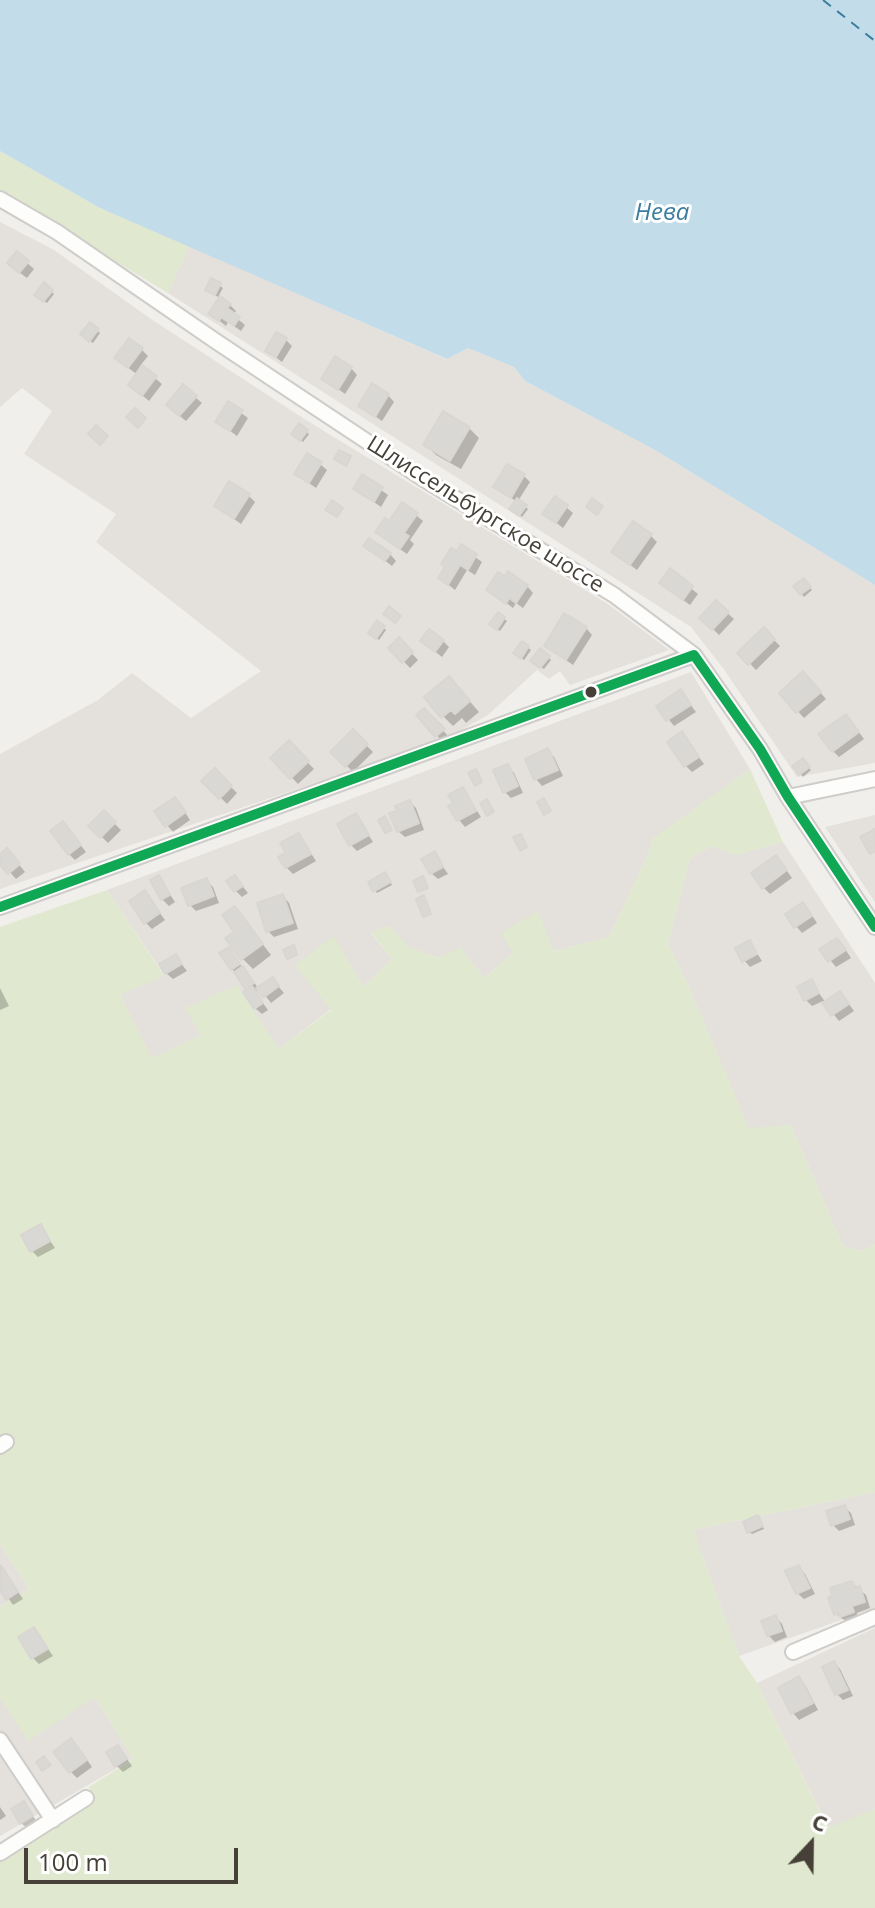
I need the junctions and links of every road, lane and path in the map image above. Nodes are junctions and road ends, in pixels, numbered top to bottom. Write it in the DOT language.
graph roads {
  1 [pos="0,199"];
  2 [pos="694,655"];
  3 [pos="875,779"];
  4 [pos="788,797"];
  5 [pos="0,907"];
  6 [pos="875,927"];
  7 [pos="875,1617"];
  8 [pos="793,1652"];
  9 [pos="0,1740"];
  10 [pos="86,1798"];
  11 [pos="53,1820"];
  12 [pos="0,1853"];
  1 -- 2 [label="street, Шлиссельбургское шоссе"];
  2 -- 4 [label="street, Шлиссельбургское шоссе"];
  2 -- 5 [label="street"];
  3 -- 4 [label="street"];
  4 -- 6 [label="street, Шлиссельбургское шоссе"];
  7 -- 8 [label="street"];
  9 -- 11 [label="street"];
  10 -- 11 [label="street"];
  11 -- 12 [label="street"];
}
